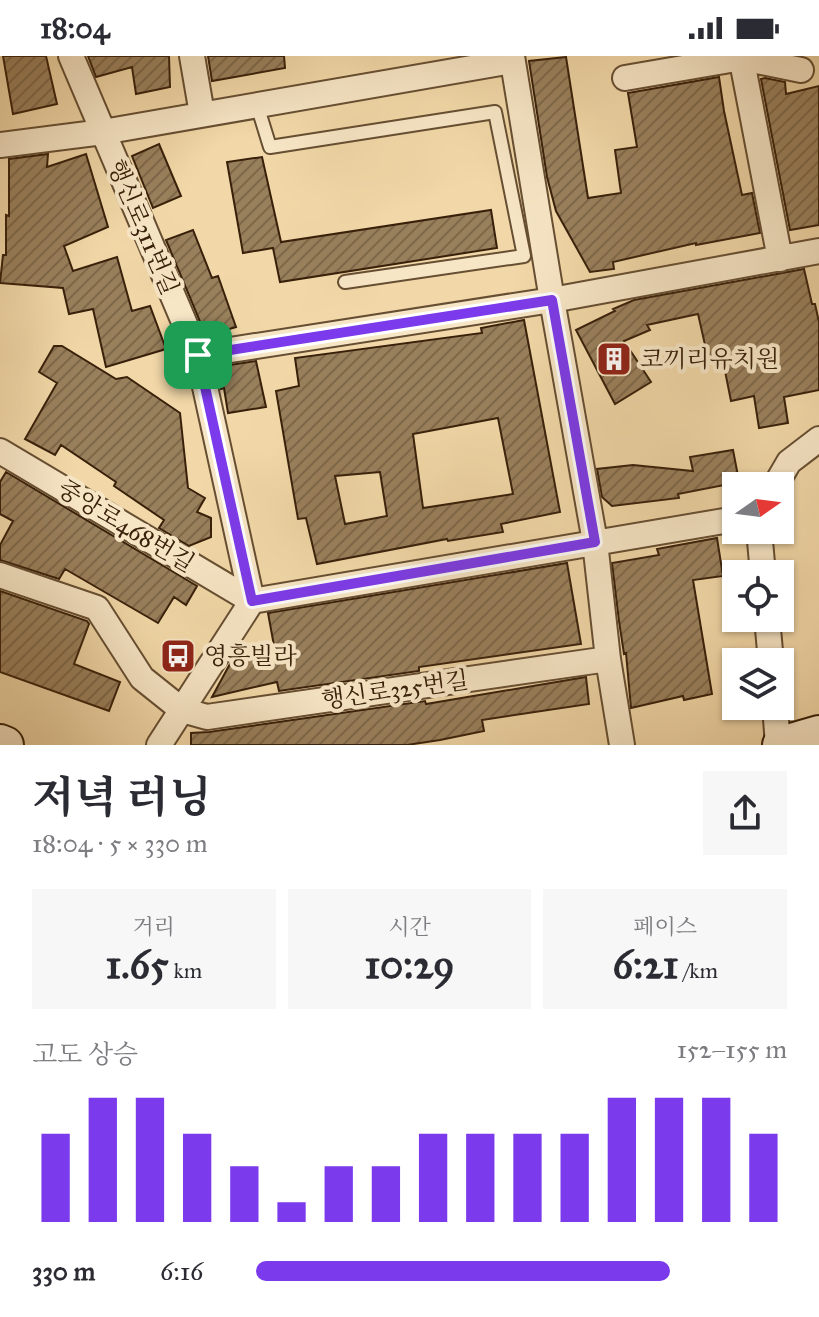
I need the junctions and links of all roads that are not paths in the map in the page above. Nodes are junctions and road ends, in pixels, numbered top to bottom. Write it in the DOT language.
graph roads {
  1 [pos="71,56"];
  2 [pos="192,56"];
  3 [pos="742,57"];
  4 [pos="512,59"];
  5 [pos="801,70"];
  6 [pos="625,78"];
  7 [pos="257,105"];
  8 [pos="202,114"];
  9 [pos="103,132"];
  10 [pos="0,145"];
  11 [pos="819,251"];
  12 [pos="780,259"];
  13 [pos="345,282"];
  14 [pos="552,300"];
  15 [pos="198,355"];
  16 [pos="819,439"];
  17 [pos="0,451"];
  18 [pos="783,472"];
  19 [pos="722,521"];
  20 [pos="595,542"];
  21 [pos="0,575"];
  22 [pos="252,601"];
  23 [pos="608,659"];
  24 [pos="182,710"];
  25 [pos="777,720"];
  26 [pos="819,734"];
  27 [pos="159,745"];
  28 [pos="622,745"];
  29 [pos="780,745"];
  1 -- 9 [label="street, 행신로311번길"];
  2 -- 8 [label="street"];
  3 -- 5 [label="street"];
  3 -- 6 [label="street"];
  3 -- 12 [label="street"];
  4 -- 7 [label="street"];
  4 -- 14 [label="street"];
  7 -- 8 [label="street"];
  7 -- 13 [label="lane"];
  8 -- 9 [label="street"];
  9 -- 10 [label="street"];
  9 -- 15 [label="street, 행신로311번길"];
  11 -- 12 [label="street"];
  12 -- 14 [label="street"];
  14 -- 15 [label="street"];
  14 -- 20 [label="street"];
  15 -- 22 [label="street, 행신로311번길"];
  16 -- 18 [label="street"];
  17 -- 22 [label="street, 중앙로468번길"];
  19 -- 20 [label="street"];
  20 -- 22 [label="street"];
  20 -- 23 [label="street"];
  21 -- 24 [label="street"];
  22 -- 24 [label="street"];
  23 -- 24 [label="street, 행신로325번길"];
  23 -- 28 [label="street"];
  24 -- 27 [label="street"];
  25 -- 29 [label="street"];
  26 -- 29 [label="main road"];
}
